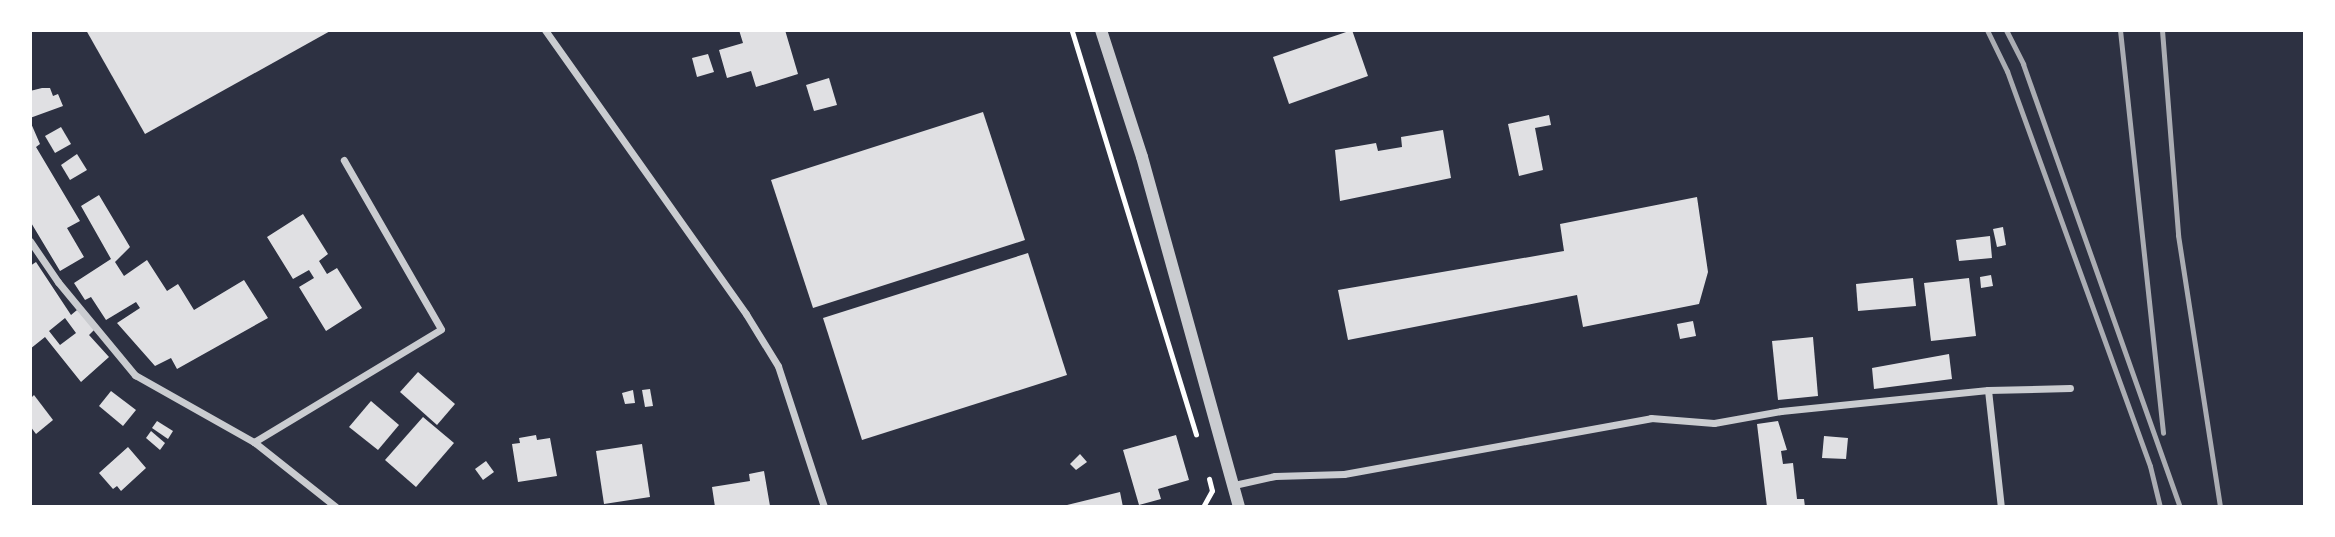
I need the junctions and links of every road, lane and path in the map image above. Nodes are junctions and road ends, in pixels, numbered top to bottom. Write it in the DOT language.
graph roads {
  1 [pos="545,30"];
  2 [pos="1072,30"];
  3 [pos="1101,30"];
  4 [pos="344,160"];
  5 [pos="30,241"];
  6 [pos="2070,388"];
  7 [pos="1988,390"];
  8 [pos="1198,438"];
  9 [pos="254,442"];
  10 [pos="1206,465"];
  11 [pos="1234,485"];
  12 [pos="336,507"];
  13 [pos="824,507"];
  14 [pos="1203,507"];
  15 [pos="1239,507"];
  16 [pos="2001,507"];
  1 -- 13 [label="street"];
  2 -- 8 [label="path"];
  3 -- 11 [label="street"];
  4 -- 9 [label="street"];
  5 -- 9 [label="street"];
  6 -- 7 [label="street"];
  7 -- 11 [label="street"];
  7 -- 16 [label="street"];
  9 -- 12 [label="street"];
  10 -- 14 [label="path"];
  11 -- 15 [label="street"];
}
